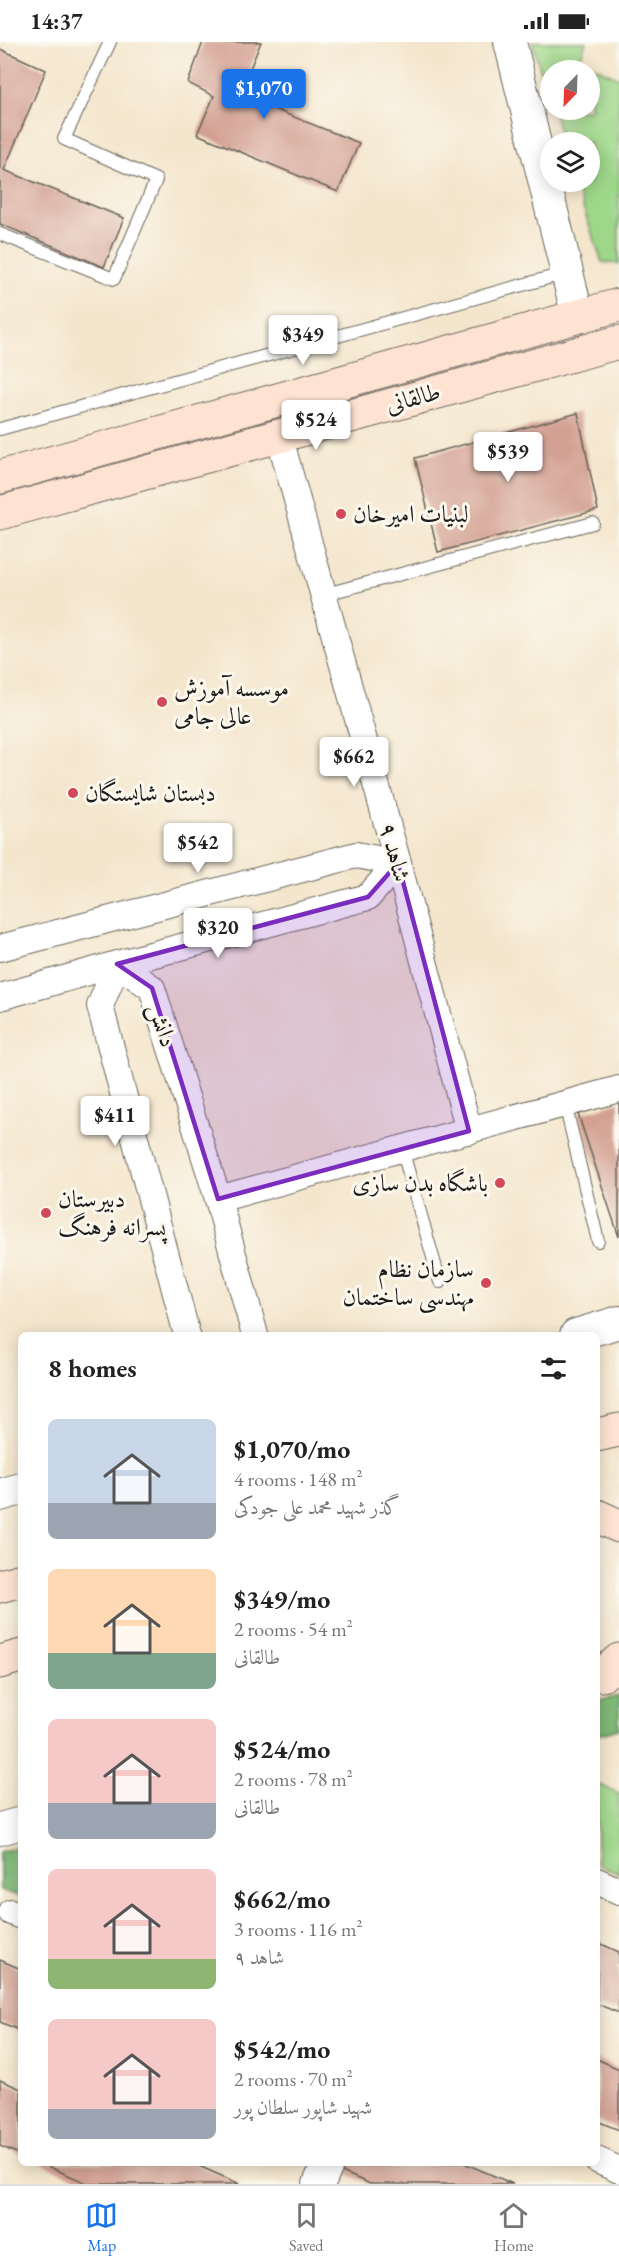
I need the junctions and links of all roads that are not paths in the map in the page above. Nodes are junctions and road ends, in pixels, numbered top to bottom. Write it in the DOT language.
graph roads {
  1 [pos="110,42"];
  2 [pos="510,42"];
  3 [pos="0,234"];
  4 [pos="567,273"];
  5 [pos="619,305"];
  6 [pos="578,317"];
  7 [pos="619,342"];
  8 [pos="0,429"];
  9 [pos="279,435"];
  10 [pos="0,477"];
  11 [pos="0,513"];
  12 [pos="593,523"];
  13 [pos="322,595"];
  14 [pos="398,863"];
  15 [pos="0,948"];
  16 [pos="117,964"];
  17 [pos="0,997"];
  18 [pos="619,1089"];
  19 [pos="565,1104"];
  20 [pos="469,1131"];
  21 [pos="402,1149"];
  22 [pos="218,1199"];
  23 [pos="598,1241"];
  24 [pos="440,1282"];
  25 [pos="619,1322"];
  26 [pos="186,1332"];
  27 [pos="254,1332"];
  28 [pos="586,1332"];
  29 [pos="619,1430"];
  30 [pos="600,1434"];
  31 [pos="18,1490"];
  32 [pos="0,1495"];
  33 [pos="619,1500"];
  34 [pos="600,1505"];
  35 [pos="600,1517"];
  36 [pos="619,1526"];
  37 [pos="18,1581"];
  38 [pos="0,1586"];
  39 [pos="18,1657"];
  40 [pos="0,1662"];
  41 [pos="18,1824"];
  42 [pos="0,1828"];
  43 [pos="600,1882"];
  44 [pos="619,1891"];
  45 [pos="600,2161"];
  46 [pos="327,2166"];
  47 [pos="619,2170"];
  48 [pos="319,2184"];
  1 -- 3 [label="lane"];
  2 -- 4 [label="street"];
  4 -- 6 [label="street"];
  4 -- 8 [label="lane"];
  5 -- 6 [label="main road, طالقانی"];
  6 -- 10 [label="main road, طالقانی"];
  7 -- 9 [label="main road, طالقانی"];
  9 -- 11 [label="main road, طالقانی"];
  9 -- 13 [label="street, شاهد ۹"];
  12 -- 13 [label="lane"];
  13 -- 14 [label="street, شاهد ۹"];
  14 -- 15 [label="street"];
  14 -- 16 [label="street"];
  14 -- 20 [label="street, شاهد ۹"];
  16 -- 17 [label="street"];
  16 -- 22 [label="street, دانش"];
  16 -- 26 [label="street"];
  18 -- 19 [label="street"];
  19 -- 20 [label="street"];
  19 -- 23 [label="lane"];
  20 -- 21 [label="street"];
  21 -- 22 [label="street"];
  21 -- 24 [label="lane"];
  22 -- 27 [label="street, دانش"];
  25 -- 28 [label="street"];
  29 -- 30 [label="main road"];
  31 -- 32 [label="street"];
  33 -- 34 [label="main road"];
  35 -- 36 [label="main road"];
  37 -- 38 [label="main road"];
  39 -- 40 [label="main road"];
  41 -- 42 [label="street"];
  43 -- 44 [label="street"];
  45 -- 47 [label="street"];
  46 -- 48 [label="street"];
}
